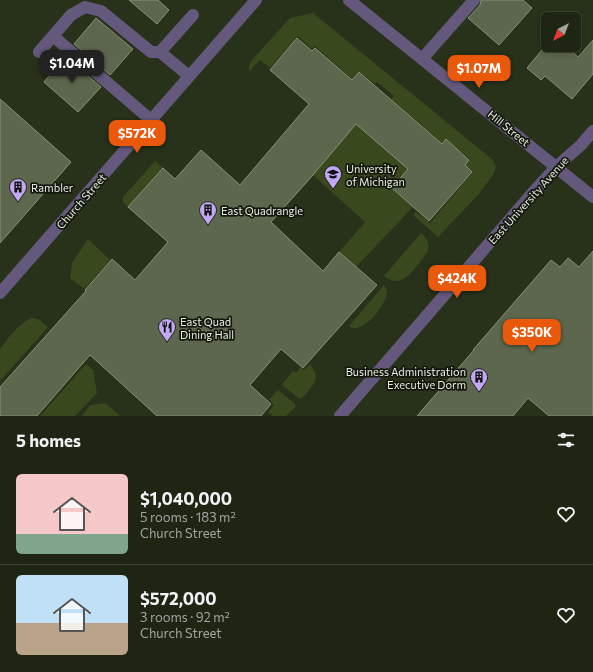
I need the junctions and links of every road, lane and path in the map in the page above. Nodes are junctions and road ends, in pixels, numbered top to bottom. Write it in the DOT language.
graph roads {
  1 [pos="256,0"];
  2 [pos="349,0"];
  3 [pos="474,0"];
  4 [pos="193,15"];
  5 [pos="53,36"];
  6 [pos="39,52"];
  7 [pos="160,52"];
  8 [pos="422,59"];
  9 [pos="189,76"];
  10 [pos="151,120"];
  11 [pos="593,131"];
  12 [pos="556,167"];
  13 [pos="593,197"];
  14 [pos="0,293"];
  15 [pos="340,416"];
  1 -- 9 [label="street, Church Street"];
  2 -- 8 [label="street, Hill Street"];
  3 -- 8 [label="street"];
  4 -- 7 [label="street"];
  5 -- 6 [label="street"];
  5 -- 7 [label="street"];
  5 -- 10 [label="street"];
  7 -- 9 [label="street"];
  8 -- 12 [label="street, Hill Street"];
  9 -- 10 [label="street, Church Street"];
  10 -- 14 [label="street, Church Street"];
  11 -- 12 [label="street, East University Avenue"];
  12 -- 13 [label="street, Hill Street"];
  12 -- 15 [label="street, East University Avenue"];
}
